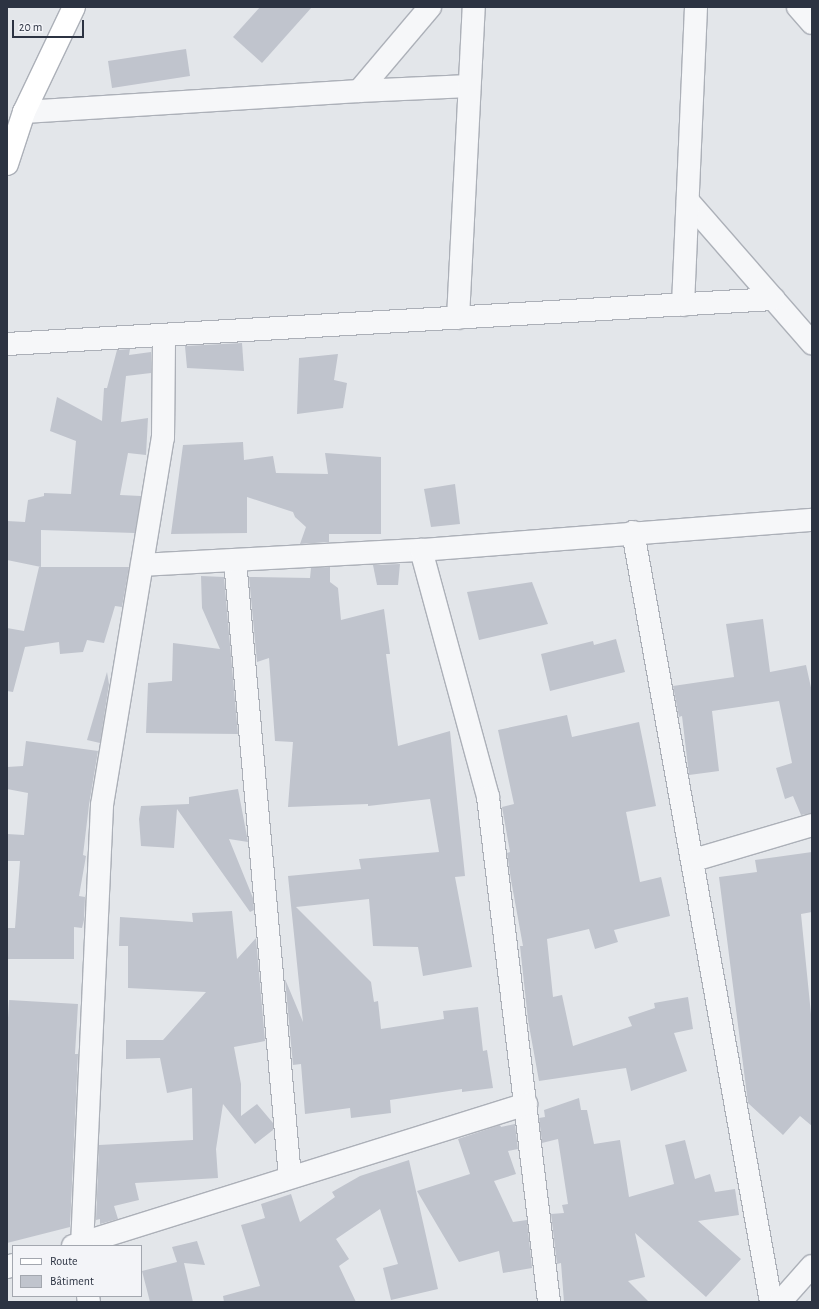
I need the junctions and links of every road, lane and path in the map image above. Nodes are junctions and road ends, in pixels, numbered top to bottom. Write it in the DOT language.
graph roads {
  1 [pos="74,7"];
  2 [pos="430,7"];
  3 [pos="474,7"];
  4 [pos="696,7"];
  5 [pos="798,7"];
  6 [pos="812,23"];
  7 [pos="469,86"];
  8 [pos="359,91"];
  9 [pos="24,112"];
  10 [pos="7,164"];
  11 [pos="688,201"];
  12 [pos="774,299"];
  13 [pos="683,304"];
  14 [pos="458,318"];
  15 [pos="164,336"];
  16 [pos="812,343"];
  17 [pos="7,344"];
  18 [pos="812,520"];
  19 [pos="633,532"];
  20 [pos="422,550"];
  21 [pos="235,560"];
  22 [pos="142,565"];
  23 [pos="812,825"];
  24 [pos="694,860"];
  25 [pos="526,1104"];
  26 [pos="290,1178"];
  27 [pos="79,1245"];
  28 [pos="812,1266"];
  29 [pos="549,1302"];
  30 [pos="771,1302"];
  31 [pos="780,1302"];
  1 -- 9 [label="main road"];
  2 -- 8 [label="street"];
  3 -- 7 [label="street"];
  4 -- 11 [label="street"];
  5 -- 6 [label="street"];
  7 -- 8 [label="street"];
  7 -- 14 [label="street"];
  8 -- 9 [label="street"];
  9 -- 10 [label="main road"];
  11 -- 12 [label="street"];
  11 -- 13 [label="street"];
  12 -- 13 [label="street"];
  12 -- 16 [label="street"];
  13 -- 14 [label="street"];
  14 -- 15 [label="street"];
  15 -- 17 [label="street"];
  15 -- 22 [label="street"];
  18 -- 19 [label="street"];
  19 -- 20 [label="street"];
  19 -- 24 [label="street"];
  20 -- 21 [label="street"];
  20 -- 25 [label="street"];
  21 -- 22 [label="street"];
  21 -- 26 [label="street"];
  22 -- 27 [label="street"];
  23 -- 24 [label="street"];
  24 -- 30 [label="street"];
  25 -- 26 [label="street"];
  25 -- 29 [label="street"];
  26 -- 27 [label="street"];
  28 -- 31 [label="street"];
}
